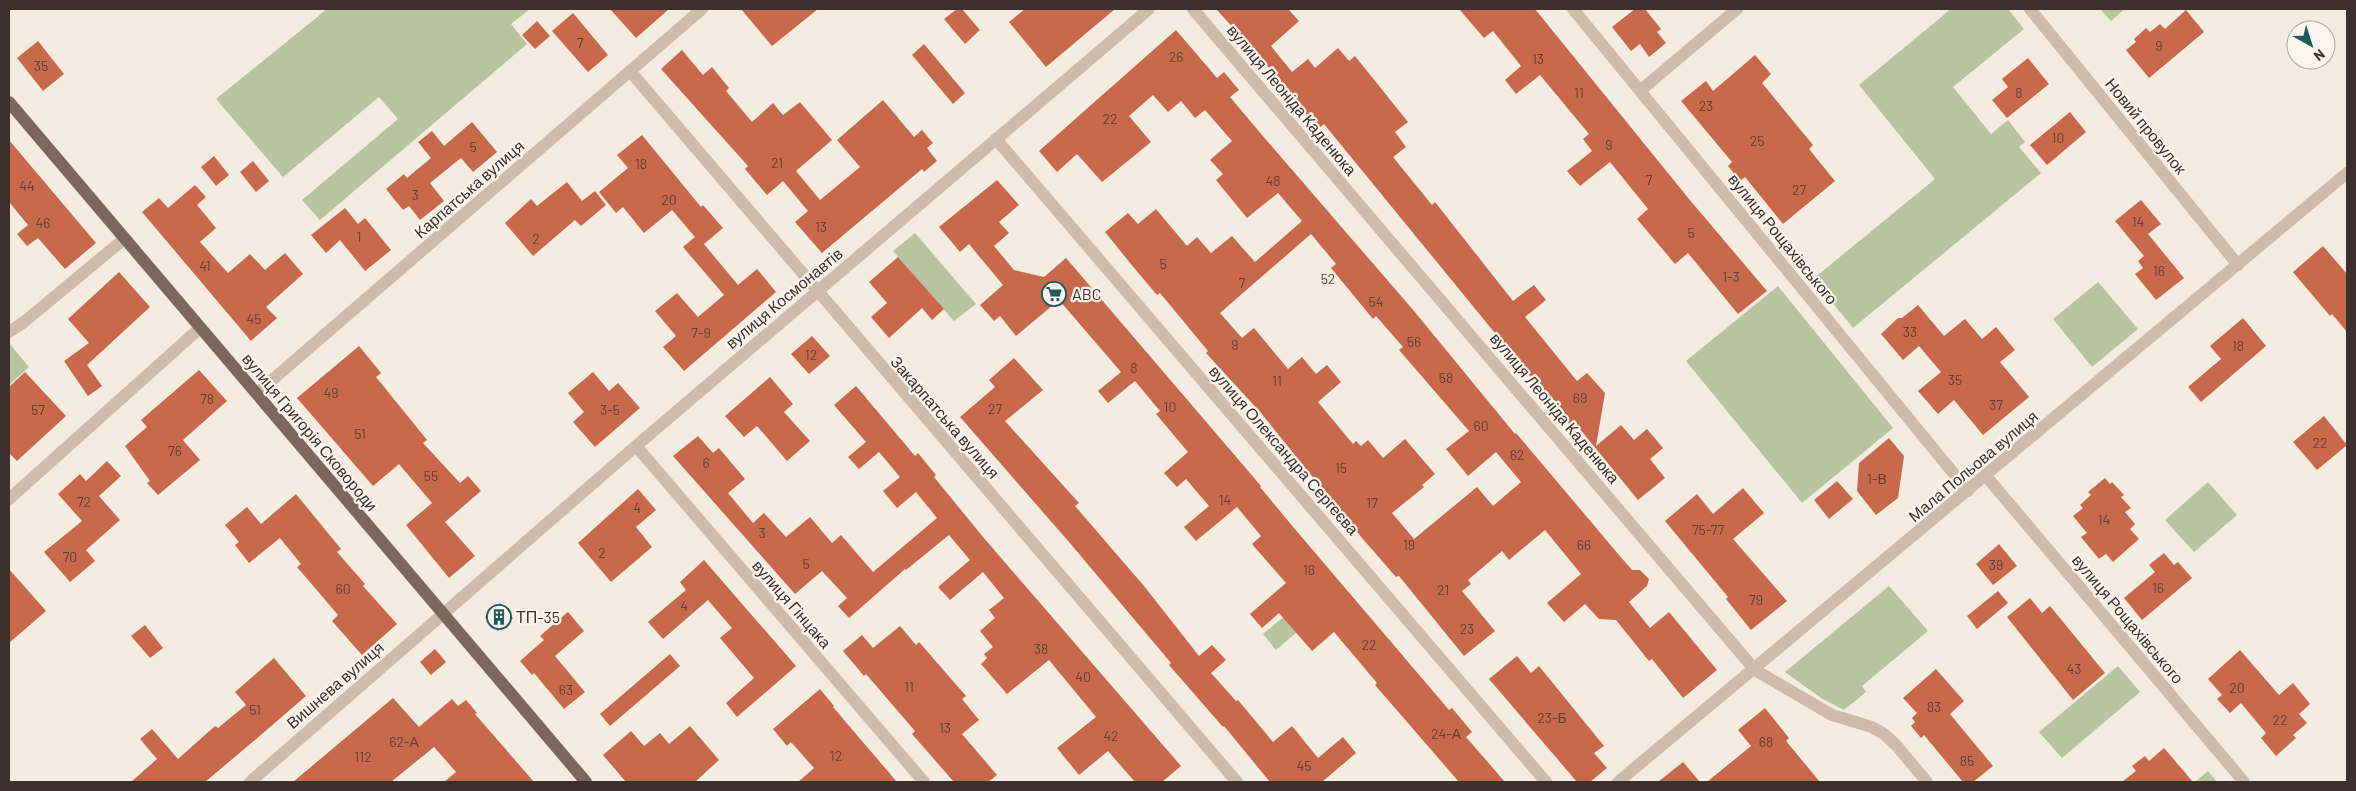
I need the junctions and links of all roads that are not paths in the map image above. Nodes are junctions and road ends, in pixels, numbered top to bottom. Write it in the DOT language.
graph roads {
  1 [pos="702,9"];
  2 [pos="1149,9"];
  3 [pos="1193,9"];
  4 [pos="1573,9"];
  5 [pos="1737,9"];
  6 [pos="2030,9"];
  7 [pos="630,71"];
  8 [pos="1641,90"];
  9 [pos="9,102"];
  10 [pos="996,139"];
  11 [pos="2347,173"];
  12 [pos="124,239"];
  13 [pos="2238,265"];
  14 [pos="816,291"];
  15 [pos="200,328"];
  16 [pos="9,332"];
  17 [pos="257,393"];
  18 [pos="636,446"];
  19 [pos="1986,476"];
  20 [pos="1968,491"];
  21 [pos="9,499"];
  22 [pos="442,613"];
  23 [pos="1756,670"];
  24 [pos="250,782"];
  25 [pos="586,782"];
  26 [pos="924,782"];
  27 [pos="1237,782"];
  28 [pos="1546,782"];
  29 [pos="1618,782"];
  30 [pos="1927,782"];
  31 [pos="2244,782"];
  1 -- 7 [label="street, Карпатська вулиця"];
  2 -- 10 [label="street, вулиця Космонавтів"];
  3 -- 23 [label="street, вулиця Леоніда Каденюка"];
  4 -- 8 [label="street, вулиця Рощахівського"];
  5 -- 8 [label="street"];
  6 -- 13 [label="street, Новий провулок"];
  7 -- 14 [label="street, Закарпатська вулиця"];
  7 -- 17 [label="street, Карпатська вулиця"];
  8 -- 20 [label="street, вулиця Рощахівського"];
  9 -- 12 [label="main road, вулиця Григорія Сковороди"];
  10 -- 14 [label="street, вулиця Космонавтів"];
  10 -- 28 [label="street, вулиця Олександра Сергеєва"];
  11 -- 13 [label="street, Мала Польова вулиця"];
  12 -- 15 [label="main road, вулиця Григорія Сковороди"];
  12 -- 16 [label="street"];
  13 -- 19 [label="street, Мала Польова вулиця"];
  14 -- 18 [label="street, вулиця Космонавтів"];
  14 -- 27 [label="street, Закарпатська вулиця"];
  15 -- 17 [label="main road, вулиця Григорія Сковороди"];
  15 -- 21 [label="street"];
  17 -- 22 [label="main road, вулиця Григорія Сковороди"];
  18 -- 22 [label="street, вулиця Космонавтів"];
  18 -- 26 [label="street, вулиця Гінцака"];
  19 -- 20 [label="street, Мала Польова вулиця"];
  19 -- 31 [label="street, вулиця Рощахівського"];
  20 -- 23 [label="street, Мала Польова вулиця"];
  22 -- 24 [label="street, Вишнева вулиця"];
  22 -- 25 [label="main road, вулиця Григорія Сковороди"];
  23 -- 29 [label="street, Мала Польова вулиця"];
  23 -- 30 [label="street, вулиця Леоніда Каденюка"];
}
